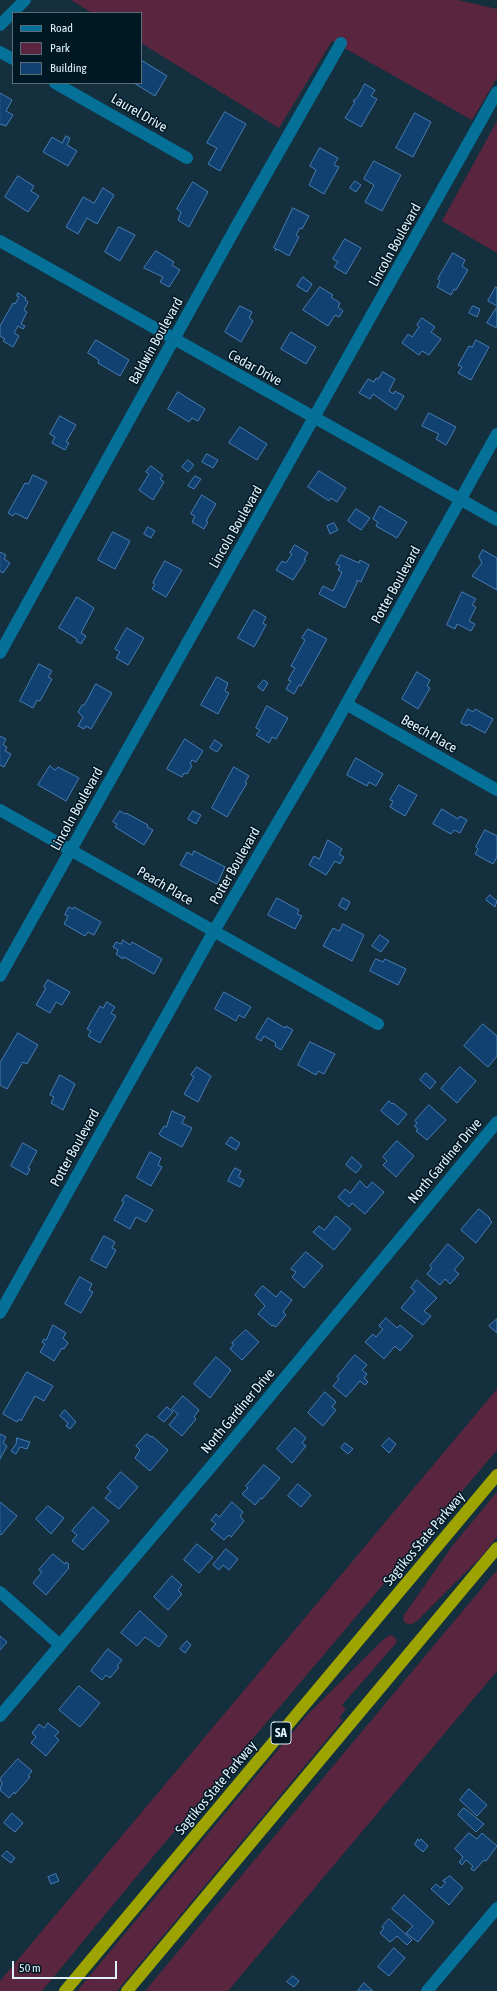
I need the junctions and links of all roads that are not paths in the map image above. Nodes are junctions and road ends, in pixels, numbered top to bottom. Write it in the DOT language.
graph roads {
  1 [pos="25,0"];
  2 [pos="13,12"];
  3 [pos="12,13"];
  4 [pos="0,25"];
  5 [pos="341,43"];
  6 [pos="0,52"];
  7 [pos="12,58"];
  8 [pos="57,84"];
  9 [pos="497,92"];
  10 [pos="187,158"];
  11 [pos="0,241"];
  12 [pos="174,340"];
  13 [pos="315,418"];
  14 [pos="497,434"];
  15 [pos="460,500"];
  16 [pos="497,520"];
  17 [pos="0,654"];
  18 [pos="346,704"];
  19 [pos="497,790"];
  20 [pos="0,810"];
  21 [pos="72,850"];
  22 [pos="214,931"];
  23 [pos="0,976"];
  24 [pos="378,1024"];
  25 [pos="497,1122"];
  26 [pos="0,1313"];
  27 [pos="497,1475"];
  28 [pos="497,1548"];
  29 [pos="0,1592"];
  30 [pos="60,1645"];
  31 [pos="0,1716"];
  32 [pos="497,1908"];
  33 [pos="65,1991"];
  34 [pos="127,1991"];
  35 [pos="427,1991"];
  1 -- 2 [label="street"];
  3 -- 4 [label="street"];
  5 -- 12 [label="street, Baldwin Boulevard"];
  6 -- 7 [label="street"];
  8 -- 10 [label="street, Laurel Drive"];
  9 -- 13 [label="street, Lincoln Boulevard"];
  11 -- 12 [label="street, Cedar Drive"];
  12 -- 13 [label="street, Cedar Drive"];
  12 -- 17 [label="street, Baldwin Boulevard"];
  13 -- 15 [label="street, Cedar Drive"];
  13 -- 21 [label="street, Lincoln Boulevard"];
  14 -- 15 [label="street, Potter Boulevard"];
  15 -- 16 [label="street, Cedar Drive"];
  15 -- 18 [label="street, Potter Boulevard"];
  18 -- 19 [label="street, Beech Place"];
  18 -- 22 [label="street, Potter Boulevard"];
  20 -- 21 [label="street, Peach Place"];
  21 -- 22 [label="street, Peach Place"];
  21 -- 23 [label="street, Lincoln Boulevard"];
  22 -- 24 [label="street, Peach Place"];
  22 -- 26 [label="street, Potter Boulevard"];
  25 -- 30 [label="street, North Gardiner Drive"];
  27 -- 33 [label="highway, Sagtikos State Parkway / SA"];
  28 -- 34 [label="highway"];
  29 -- 30 [label="street"];
  30 -- 31 [label="street, North Gardiner Drive"];
  32 -- 35 [label="street"];
}
